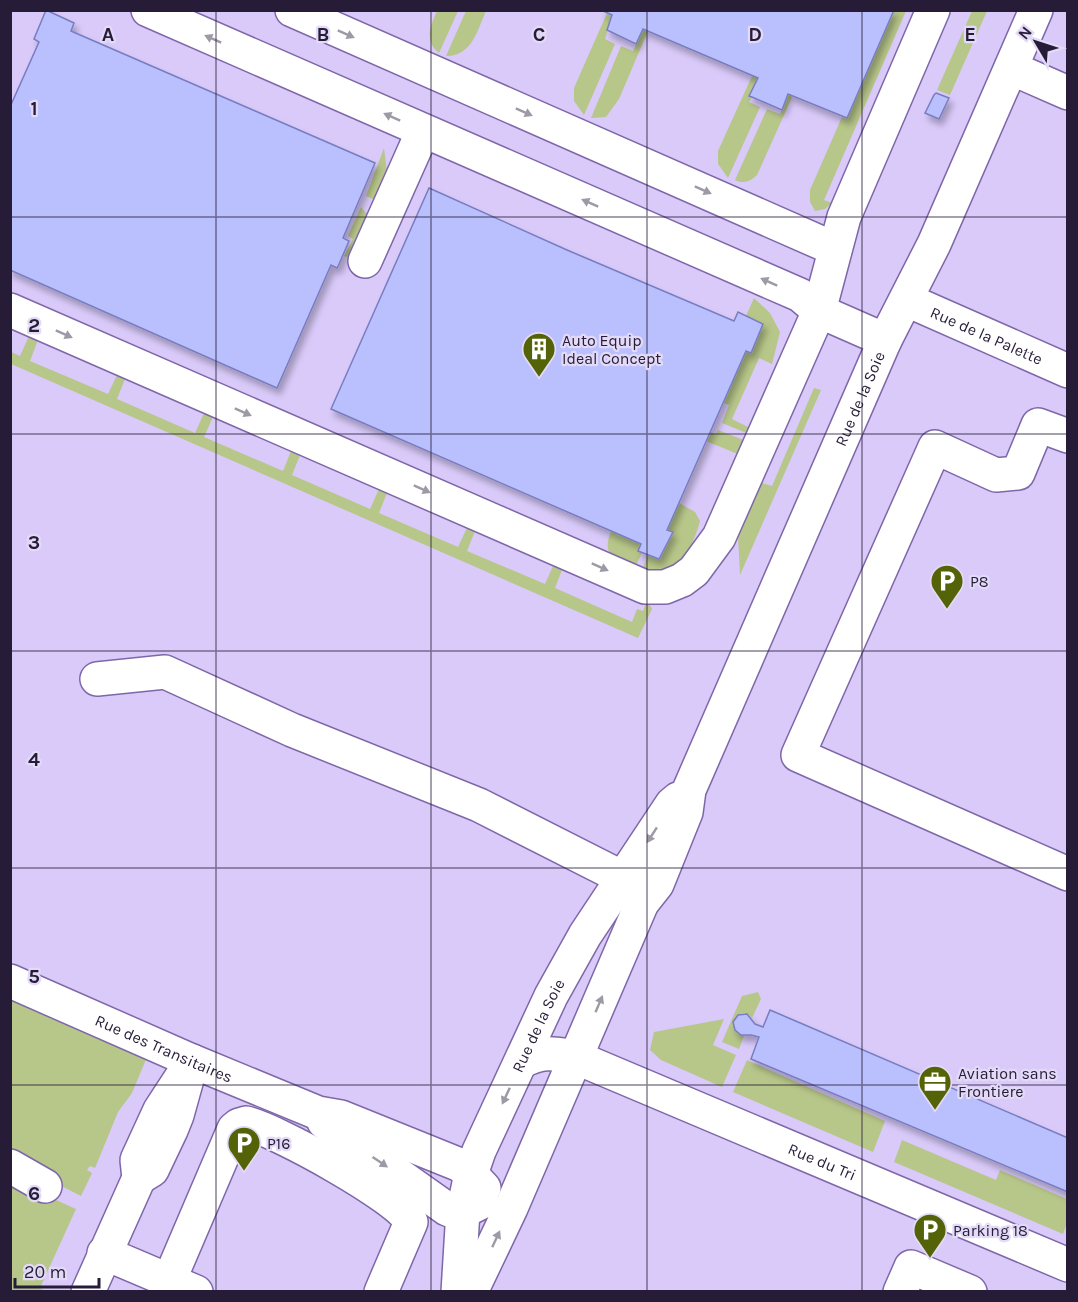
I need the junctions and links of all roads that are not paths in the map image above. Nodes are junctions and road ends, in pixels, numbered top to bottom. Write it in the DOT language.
graph roads {
  1 [pos="148,10"];
  2 [pos="292,10"];
  3 [pos="933,10"];
  4 [pos="1036,10"];
  5 [pos="1011,68"];
  6 [pos="1068,93"];
  7 [pos="423,131"];
  8 [pos="835,249"];
  9 [pos="365,261"];
  10 [pos="907,300"];
  11 [pos="10,310"];
  12 [pos="819,311"];
  13 [pos="885,340"];
  14 [pos="1068,371"];
  15 [pos="1068,436"];
  16 [pos="97,679"];
  17 [pos="1068,874"];
  18 [pos="633,890"];
  19 [pos="10,981"];
  20 [pos="575,1057"];
  21 [pos="192,1061"];
  22 [pos="520,1062"];
  23 [pos="318,1113"];
  24 [pos="10,1166"];
  25 [pos="45,1186"];
  26 [pos="484,1198"];
  27 [pos="104,1253"];
  28 [pos="1068,1265"];
  29 [pos="183,1286"];
  30 [pos="88,1292"];
  31 [pos="381,1292"];
  32 [pos="458,1292"];
  33 [pos="471,1292"];
  34 [pos="900,1292"];
  35 [pos="970,1292"];
  7 -- 1 [label="street, one-way"];
  2 -- 8 [label="street, one-way"];
  3 -- 8 [label="street"];
  4 -- 5 [label="street, Rue de la Soie"];
  5 -- 6 [label="street"];
  5 -- 10 [label="street, Rue de la Soie"];
  7 -- 9 [label="street"];
  12 -- 7 [label="street, one-way"];
  8 -- 12 [label="street"];
  10 -- 13 [label="street, Rue de la Soie"];
  10 -- 14 [label="street, Rue de la Palette"];
  11 -- 12 [label="street, one-way"];
  12 -- 13 [label="street"];
  13 -- 18 [label="street, Rue de la Soie"];
  15 -- 17 [label="street"];
  16 -- 18 [label="street"];
  20 -- 18 [label="street, Rue de la Soie, one-way"];
  18 -- 22 [label="street, Rue de la Soie"];
  19 -- 21 [label="street, Rue des Transitaires"];
  20 -- 22 [label="street, Rue du Tri"];
  20 -- 26 [label="street, Rue de la Soie"];
  20 -- 28 [label="street, Rue du Tri"];
  21 -- 23 [label="street, Rue des Transitaires"];
  21 -- 27 [label="street"];
  22 -- 26 [label="street, Rue de la Soie, one-way"];
  23 -- 26 [label="street, Rue des Transitaires"];
  23 -- 26 [label="street, Rue des Transitaires, one-way"];
  24 -- 25 [label="street"];
  26 -- 32 [label="street, Rue de la Soie"];
  33 -- 26 [label="street, Rue de la Soie, one-way"];
  27 -- 29 [label="street"];
  27 -- 30 [label="street"];
  29 -- 31 [label="street"];
  34 -- 35 [label="street"];
}
